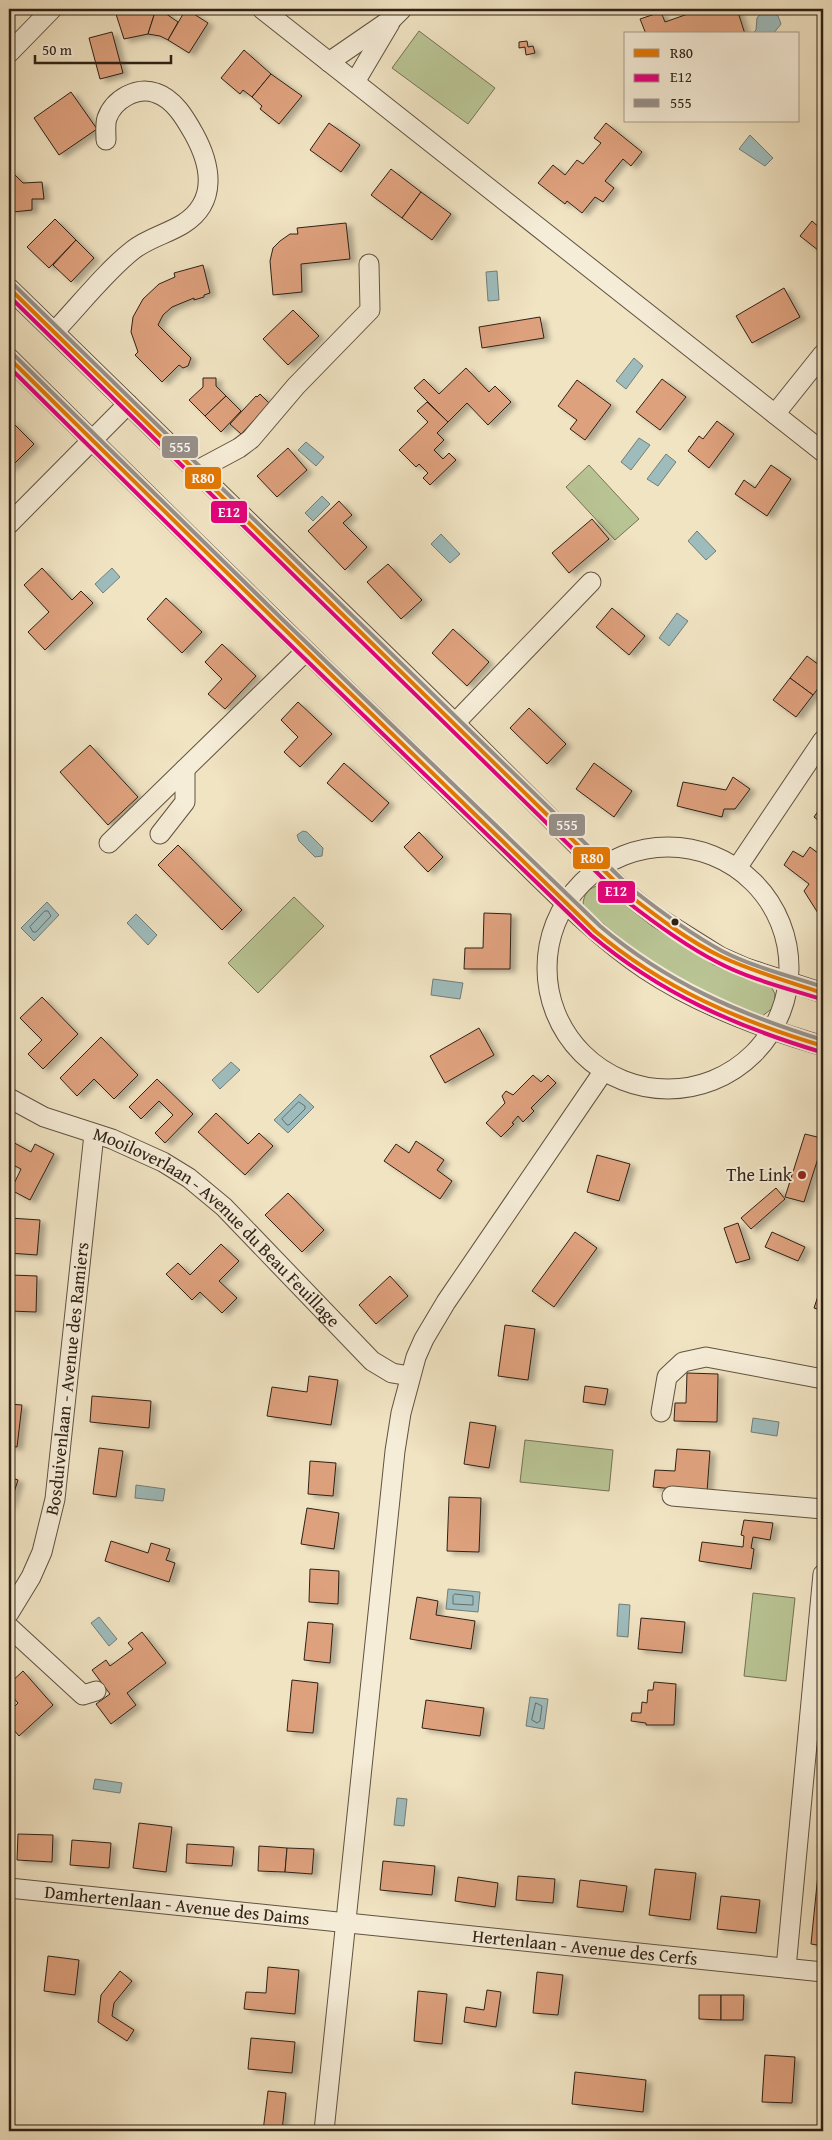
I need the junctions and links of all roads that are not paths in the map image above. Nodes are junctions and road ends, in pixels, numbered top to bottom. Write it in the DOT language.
graph roads {
  1 [pos="52,9"];
  2 [pos="262,9"];
  3 [pos="398,13"];
  4 [pos="9,53"];
  5 [pos="329,62"];
  6 [pos="355,82"];
  7 [pos="106,140"];
  8 [pos="369,264"];
  9 [pos="9,288"];
  10 [pos="54,332"];
  11 [pos="823,354"];
  12 [pos="9,358"];
  13 [pos="128,404"];
  14 [pos="775,414"];
  15 [pos="92,441"];
  16 [pos="823,452"];
  17 [pos="196,471"];
  18 [pos="9,524"];
  19 [pos="590,582"];
  20 [pos="306,651"];
  21 [pos="455,724"];
  22 [pos="823,740"];
  23 [pos="185,769"];
  24 [pos="160,834"];
  25 [pos="109,843"];
  26 [pos="599,868"];
  27 [pos="737,868"];
  28 [pos="566,904"];
  29 [pos="788,982"];
  30 [pos="823,993"];
  31 [pos="771,1031"];
  32 [pos="823,1046"];
  33 [pos="603,1072"];
  34 [pos="9,1098"];
  35 [pos="94,1134"];
  36 [pos="410,1376"];
  37 [pos="823,1379"];
  38 [pos="661,1412"];
  39 [pos="672,1496"];
  40 [pos="823,1509"];
  41 [pos="823,1574"];
  42 [pos="9,1613"];
  43 [pos="9,1627"];
  44 [pos="96,1691"];
  45 [pos="9,1888"];
  46 [pos="345,1924"];
  47 [pos="786,1968"];
  48 [pos="823,1972"];
  49 [pos="324,2131"];
  1 -- 4 [label="street"];
  2 -- 5 [label="street"];
  3 -- 5 [label="street"];
  3 -- 6 [label="street"];
  5 -- 6 [label="street"];
  6 -- 14 [label="street"];
  7 -- 10 [label="street"];
  8 -- 17 [label="street"];
  9 -- 10 [label="street"];
  10 -- 13 [label="street"];
  11 -- 14 [label="street"];
  12 -- 15 [label="street"];
  13 -- 15 [label="street"];
  13 -- 17 [label="street"];
  14 -- 16 [label="street"];
  15 -- 18 [label="street"];
  15 -- 20 [label="street"];
  17 -- 21 [label="street"];
  19 -- 21 [label="street"];
  20 -- 23 [label="street"];
  20 -- 28 [label="street"];
  21 -- 26 [label="street"];
  22 -- 27 [label="street"];
  23 -- 24 [label="street"];
  23 -- 25 [label="street"];
  26 -- 27 [label="street"];
  26 -- 28 [label="street"];
  26 -- 29 [label="street"];
  27 -- 29 [label="street"];
  28 -- 31 [label="street"];
  28 -- 33 [label="street"];
  29 -- 30 [label="street"];
  29 -- 31 [label="street"];
  31 -- 32 [label="street"];
  31 -- 33 [label="street"];
  33 -- 36 [label="street"];
  34 -- 35 [label="street, Mooiloverlaan - Avenue du Beau Feuillage"];
  35 -- 36 [label="street, Mooiloverlaan - Avenue du Beau Feuillage"];
  35 -- 42 [label="street, Bosduivenlaan - Avenue des Ramiers"];
  36 -- 46 [label="street"];
  37 -- 38 [label="street"];
  39 -- 40 [label="street"];
  41 -- 47 [label="street"];
  43 -- 44 [label="street"];
  45 -- 46 [label="street, Damhertenlaan - Avenue des Daims"];
  46 -- 47 [label="street, Hertenlaan - Avenue des Cerfs"];
  46 -- 49 [label="street"];
  47 -- 48 [label="street, Hertenlaan - Avenue des Cerfs"];
}
